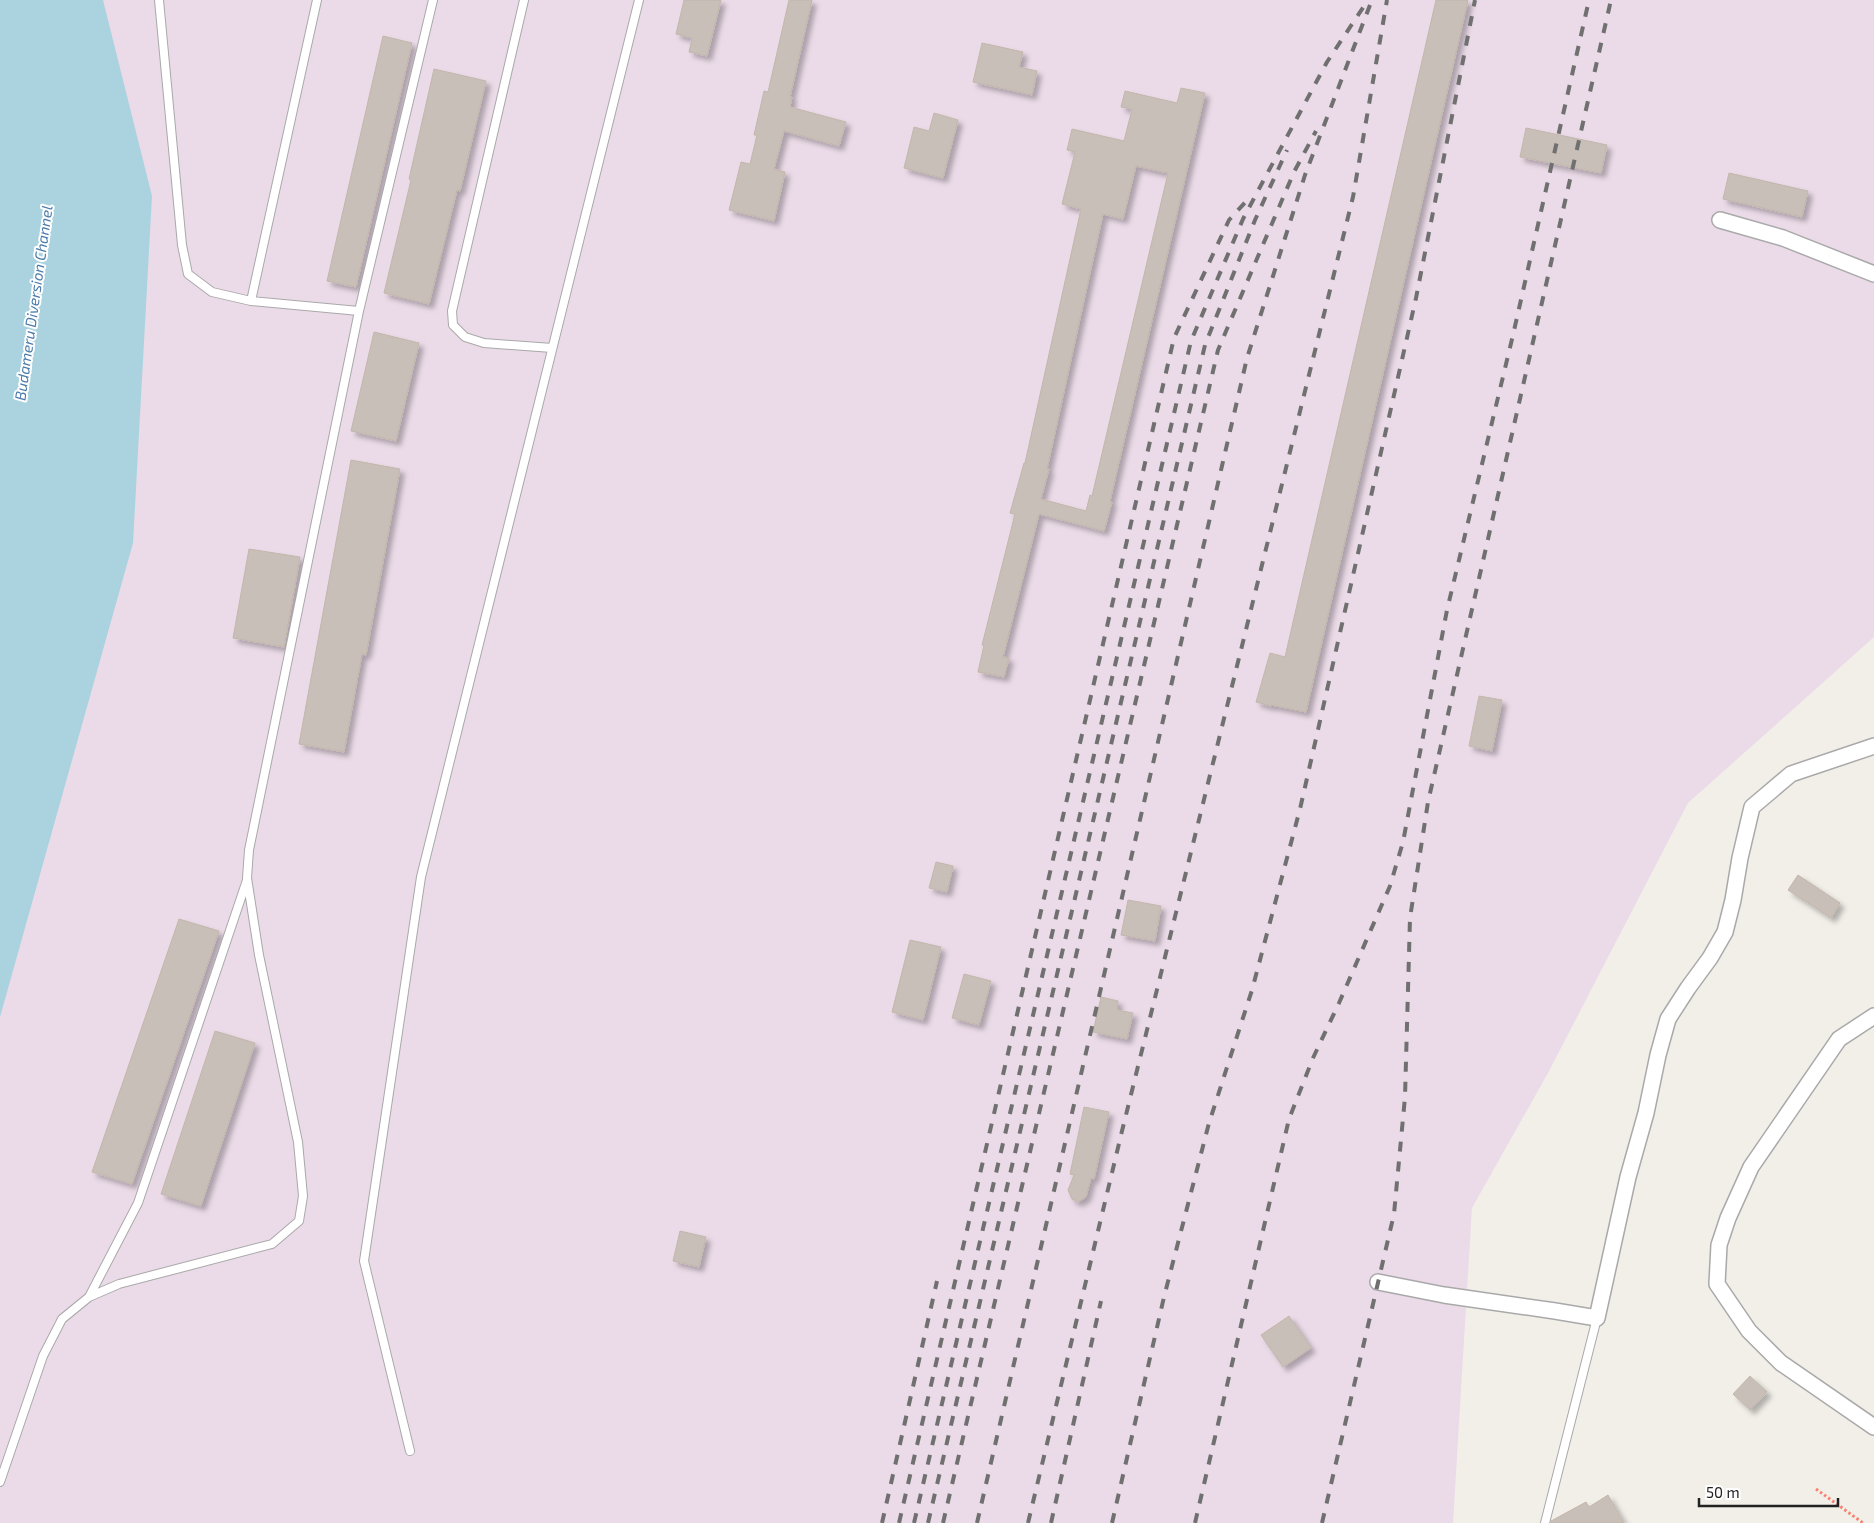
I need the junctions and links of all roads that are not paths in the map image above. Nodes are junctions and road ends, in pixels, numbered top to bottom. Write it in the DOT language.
graph roads {
  1 [pos="159,0"];
  2 [pos="317,0"];
  3 [pos="433,0"];
  4 [pos="524,0"];
  5 [pos="639,0"];
  6 [pos="1720,220"];
  7 [pos="1874,274"];
  8 [pos="251,301"];
  9 [pos="359,311"];
  10 [pos="552,348"];
  11 [pos="1874,746"];
  12 [pos="247,878"];
  13 [pos="1874,1016"];
  14 [pos="1378,1282"];
  15 [pos="89,1297"];
  16 [pos="1597,1318"];
  17 [pos="1874,1427"];
  18 [pos="410,1451"];
  19 [pos="0,1482"];
  20 [pos="1545,1523"];
  1 -- 8 [label="lane"];
  2 -- 8 [label="lane"];
  3 -- 9 [label="lane"];
  4 -- 10 [label="lane"];
  5 -- 10 [label="lane"];
  6 -- 7 [label="street"];
  8 -- 9 [label="lane"];
  9 -- 12 [label="lane"];
  10 -- 18 [label="lane"];
  11 -- 16 [label="street"];
  12 -- 15 [label="lane"];
  12 -- 15 [label="lane"];
  13 -- 17 [label="street"];
  14 -- 16 [label="street"];
  15 -- 19 [label="lane"];
  16 -- 20 [label="lane"];
}
